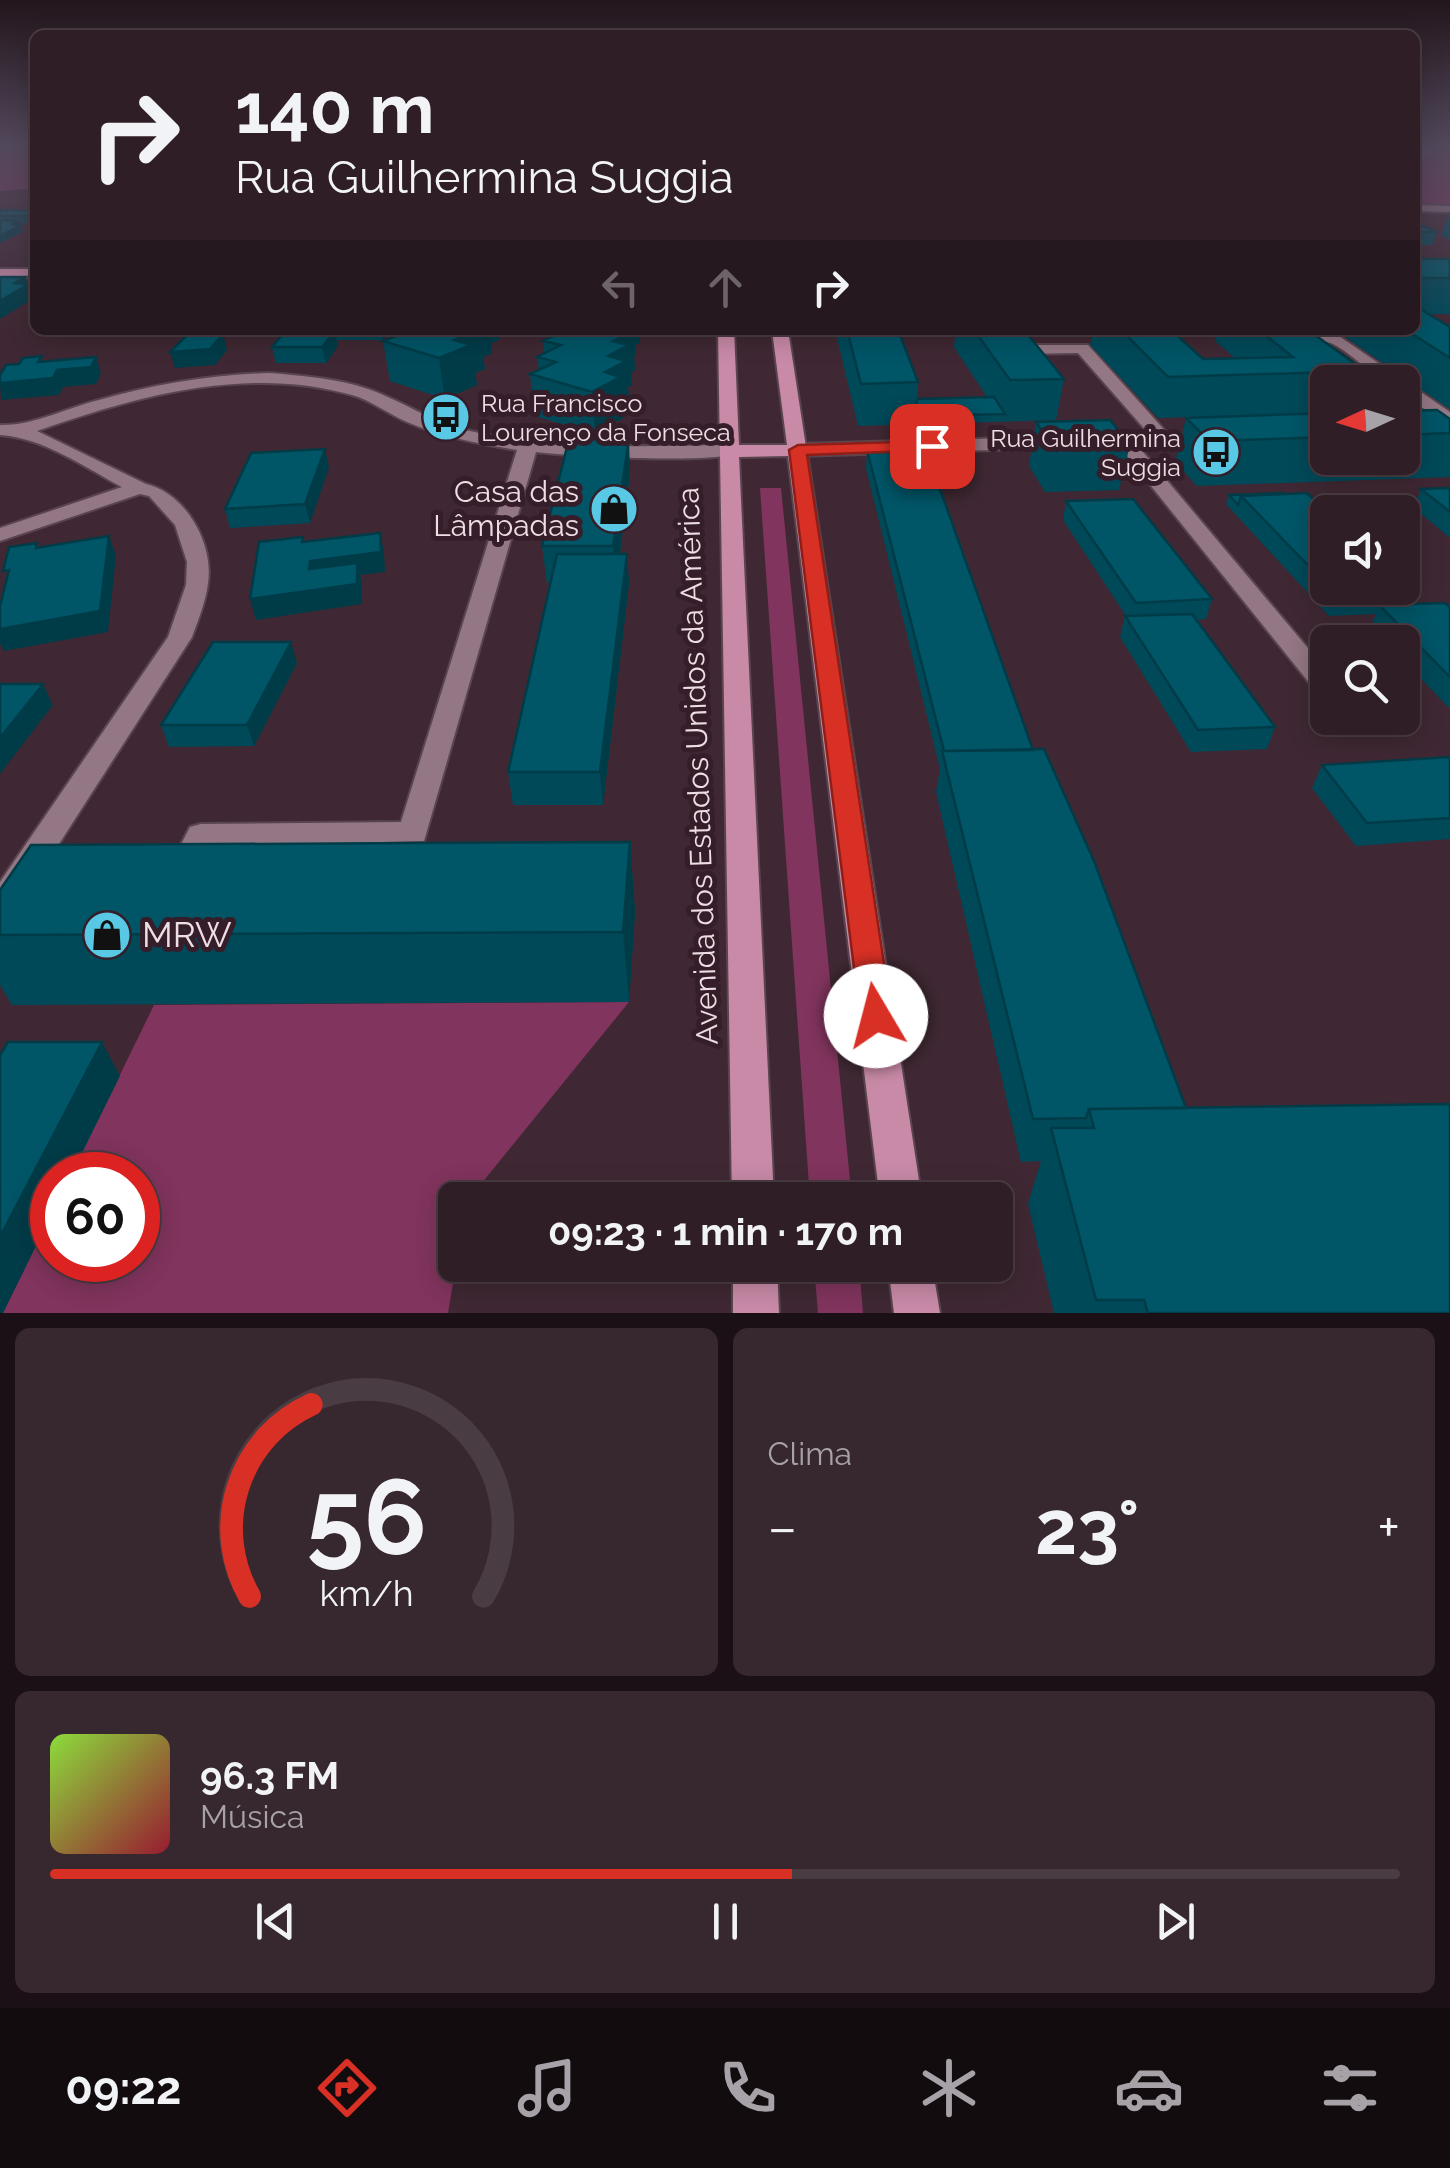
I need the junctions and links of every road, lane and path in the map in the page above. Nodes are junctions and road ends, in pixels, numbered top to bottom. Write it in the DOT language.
graph roads {
  1 [pos="1425,208"];
  2 [pos="1450,209"];
  3 [pos="0,258"];
  4 [pos="30,259"];
  5 [pos="0,273"];
  6 [pos="30,273"];
  7 [pos="726,335"];
  8 [pos="781,335"];
  9 [pos="1301,361"];
  10 [pos="1024,365"];
  11 [pos="1373,365"];
  12 [pos="1420,404"];
  13 [pos="10,431"];
  14 [pos="1446,431"];
  15 [pos="1238,437"];
  16 [pos="1164,439"];
  17 [pos="1124,440"];
  18 [pos="528,446"];
  19 [pos="732,450"];
  20 [pos="798,450"];
  21 [pos="139,488"];
  22 [pos="0,534"];
  23 [pos="1310,667"];
  24 [pos="167,904"];
  25 [pos="0,908"];
  26 [pos="752,1182"];
  27 [pos="900,1182"];
  28 [pos="755,1282"];
  29 [pos="912,1282"];
  30 [pos="756,1313"];
  31 [pos="917,1313"];
  1 -- 2 [label="street"];
  3 -- 4 [label="main road"];
  5 -- 6 [label="main road"];
  7 -- 19 [label="main road, Avenida dos Estados Unidos da América"];
  8 -- 20 [label="main road"];
  9 -- 11 [label="street"];
  10 -- 16 [label="street"];
  12 -- 14 [label="street"];
  13 -- 18 [label="street"];
  13 -- 21 [label="street"];
  15 -- 16 [label="street"];
  16 -- 17 [label="street"];
  17 -- 20 [label="street"];
  17 -- 23 [label="street"];
  18 -- 19 [label="street"];
  18 -- 24 [label="street"];
  19 -- 20 [label="main road"];
  19 -- 26 [label="main road, Avenida dos Estados Unidos da América"];
  20 -- 27 [label="main road"];
  21 -- 22 [label="street"];
  21 -- 25 [label="street"];
  28 -- 30 [label="main road"];
  29 -- 31 [label="main road"];
}
